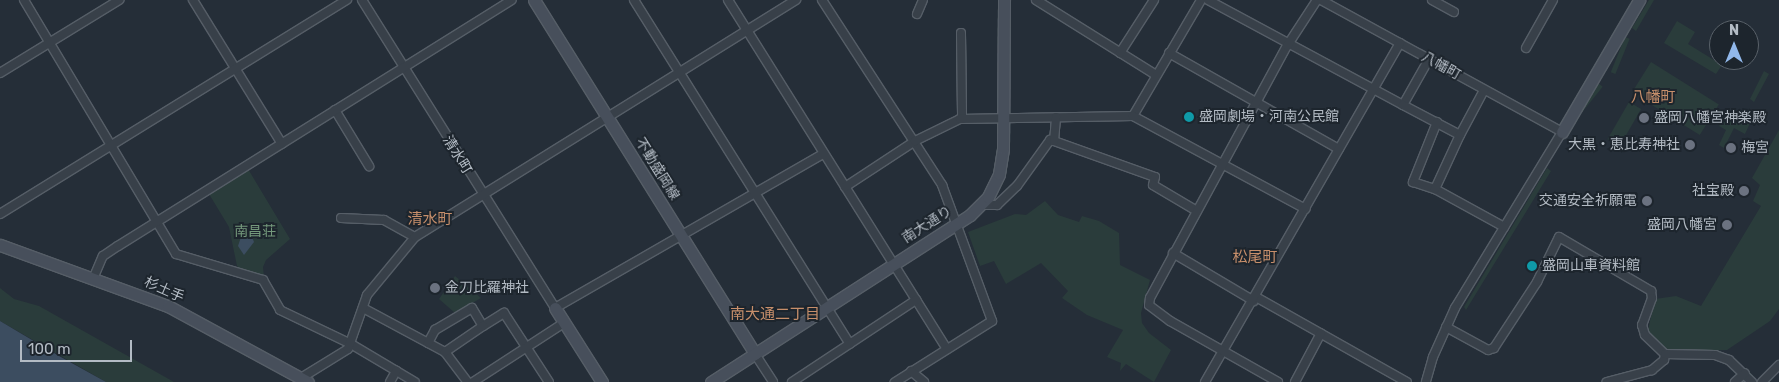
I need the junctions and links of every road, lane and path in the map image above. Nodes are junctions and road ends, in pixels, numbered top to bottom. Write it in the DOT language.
graph roads {
  1 [pos="24,0"];
  2 [pos="119,0"];
  3 [pos="193,0"];
  4 [pos="347,0"];
  5 [pos="362,0"];
  6 [pos="511,0"];
  7 [pos="534,0"];
  8 [pos="634,0"];
  9 [pos="728,0"];
  10 [pos="796,0"];
  11 [pos="822,0"];
  12 [pos="923,0"];
  13 [pos="1004,0"];
  14 [pos="1036,0"];
  15 [pos="1154,0"];
  16 [pos="1201,0"];
  17 [pos="1208,0"];
  18 [pos="1317,0"];
  19 [pos="1321,0"];
  20 [pos="1432,0"];
  21 [pos="1553,0"];
  22 [pos="1639,0"];
  23 [pos="1454,12"];
  24 [pos="917,14"];
  25 [pos="746,30"];
  26 [pos="961,32"];
  27 [pos="50,43"];
  28 [pos="1400,43"];
  29 [pos="1291,45"];
  30 [pos="1526,48"];
  31 [pos="1120,53"];
  32 [pos="1169,53"];
  33 [pos="1429,60"];
  34 [pos="402,68"];
  35 [pos="235,69"];
  36 [pos="679,72"];
  37 [pos="0,73"];
  38 [pos="1156,75"];
  39 [pos="1372,88"];
  40 [pos="1484,90"];
  41 [pos="1256,102"];
  42 [pos="1403,105"];
  43 [pos="335,110"];
  44 [pos="606,116"];
  45 [pos="1133,116"];
  46 [pos="1056,117"];
  47 [pos="962,118"];
  48 [pos="1002,118"];
  49 [pos="1438,122"];
  50 [pos="1562,132"];
  51 [pos="1460,135"];
  52 [pos="914,141"];
  53 [pos="1054,141"];
  54 [pos="282,144"];
  55 [pos="111,145"];
  56 [pos="1339,149"];
  57 [pos="823,154"];
  58 [pos="1223,164"];
  59 [pos="369,166"];
  60 [pos="845,187"];
  61 [pos="1435,189"];
  62 [pos="481,193"];
  63 [pos="755,193"];
  64 [pos="981,204"];
  65 [pos="1306,209"];
  66 [pos="1197,211"];
  67 [pos="0,214"];
  68 [pos="341,218"];
  69 [pos="156,222"];
  70 [pos="957,223"];
  71 [pos="1504,227"];
  72 [pos="680,235"];
  73 [pos="414,237"];
  74 [pos="1,244"];
  75 [pos="1173,253"];
  76 [pos="894,265"];
  77 [pos="93,279"];
  78 [pos="1255,299"];
  79 [pos="916,300"];
  80 [pos="827,307"];
  81 [pos="363,308"];
  82 [pos="555,308"];
  83 [pos="564,323"];
  84 [pos="483,326"];
  85 [pos="1446,327"];
  86 [pos="1321,334"];
  87 [pos="428,343"];
  88 [pos="351,344"];
  89 [pos="850,344"];
  90 [pos="526,348"];
  91 [pos="947,349"];
  92 [pos="446,352"];
  93 [pos="1223,352"];
  94 [pos="755,354"];
  95 [pos="1665,354"];
  96 [pos="1779,365"];
  97 [pos="396,371"];
  98 [pos="911,371"];
  99 [pos="1745,373"];
  100 [pos="304,380"];
  101 [pos="390,382"];
  102 [pos="415,382"];
  103 [pos="468,382"];
  104 [pos="473,382"];
  105 [pos="549,382"];
  106 [pos="602,382"];
  107 [pos="711,382"];
  108 [pos="773,382"];
  109 [pos="792,382"];
  110 [pos="895,382"];
  111 [pos="924,382"];
  112 [pos="1204,382"];
  113 [pos="1278,382"];
  114 [pos="1295,382"];
  115 [pos="1406,382"];
  116 [pos="1426,382"];
  117 [pos="1607,382"];
  118 [pos="1735,382"];
  119 [pos="1752,382"];
  120 [pos="1762,382"];
  1 -- 27 [label="street"];
  2 -- 27 [label="street"];
  3 -- 35 [label="street"];
  4 -- 35 [label="street"];
  5 -- 34 [label="street, 清水町"];
  6 -- 34 [label="street"];
  7 -- 44 [label="street, 不動盛岡線"];
  8 -- 36 [label="street"];
  9 -- 25 [label="street"];
  10 -- 25 [label="street"];
  11 -- 52 [label="street"];
  12 -- 24 [label="street"];
  13 -- 48 [label="street, 南大通り"];
  14 -- 31 [label="street"];
  15 -- 31 [label="street"];
  16 -- 32 [label="street"];
  17 -- 29 [label="street"];
  18 -- 29 [label="street"];
  19 -- 28 [label="street, 八幡町"];
  20 -- 23 [label="street"];
  21 -- 30 [label="street"];
  22 -- 50 [label="street"];
  25 -- 36 [label="street"];
  25 -- 57 [label="street"];
  26 -- 47 [label="street"];
  27 -- 37 [label="street"];
  27 -- 55 [label="street"];
  28 -- 33 [label="street, 八幡町"];
  28 -- 39 [label="street"];
  29 -- 39 [label="street"];
  29 -- 41 [label="street"];
  31 -- 38 [label="street"];
  32 -- 38 [label="street"];
  32 -- 41 [label="street"];
  33 -- 40 [label="street, 八幡町"];
  33 -- 42 [label="street"];
  34 -- 43 [label="street"];
  34 -- 62 [label="street, 清水町"];
  35 -- 54 [label="street"];
  35 -- 55 [label="street"];
  36 -- 44 [label="street"];
  36 -- 63 [label="street"];
  38 -- 45 [label="street"];
  39 -- 42 [label="street"];
  39 -- 56 [label="street"];
  40 -- 50 [label="street, 八幡町"];
  40 -- 51 [label="street"];
  41 -- 56 [label="street"];
  41 -- 58 [label="street"];
  42 -- 49 [label="street"];
  43 -- 54 [label="street"];
  43 -- 59 [label="street"];
  44 -- 62 [label="street"];
  44 -- 72 [label="street, 不動盛岡線"];
  45 -- 46 [label="street"];
  45 -- 58 [label="street"];
  46 -- 48 [label="street"];
  46 -- 53 [label="street"];
  47 -- 48 [label="street"];
  47 -- 52 [label="street"];
  48 -- 64 [label="street, 南大通り"];
  49 -- 51 [label="street"];
  49 -- 61 [label="street"];
  50 -- 71 [label="street"];
  51 -- 61 [label="street"];
  52 -- 60 [label="street"];
  52 -- 70 [label="street"];
  53 -- 64 [label="street"];
  53 -- 66 [label="street"];
  54 -- 69 [label="street"];
  55 -- 67 [label="street"];
  55 -- 69 [label="street"];
  56 -- 65 [label="street"];
  57 -- 60 [label="street"];
  57 -- 63 [label="street"];
  58 -- 65 [label="street"];
  58 -- 66 [label="street"];
  60 -- 76 [label="street"];
  61 -- 71 [label="street"];
  62 -- 73 [label="street"];
  62 -- 82 [label="street, 清水町"];
  63 -- 72 [label="street"];
  63 -- 80 [label="street"];
  64 -- 70 [label="street, 南大通り"];
  65 -- 78 [label="street"];
  66 -- 75 [label="street"];
  68 -- 73 [label="street"];
  69 -- 77 [label="street"];
  69 -- 88 [label="street"];
  70 -- 76 [label="street, 南大通り"];
  70 -- 91 [label="street"];
  71 -- 85 [label="street"];
  72 -- 82 [label="street"];
  72 -- 94 [label="street, 不動盛岡線"];
  73 -- 81 [label="street"];
  74 -- 77 [label="street, 杉土手"];
  75 -- 78 [label="street"];
  75 -- 93 [label="street"];
  76 -- 79 [label="street"];
  76 -- 80 [label="street, 南大通り"];
  77 -- 100 [label="street, 杉土手"];
  78 -- 86 [label="street"];
  78 -- 93 [label="street"];
  79 -- 89 [label="street"];
  79 -- 91 [label="street"];
  80 -- 89 [label="street"];
  80 -- 94 [label="street, 南大通り"];
  81 -- 87 [label="street"];
  81 -- 88 [label="street"];
  82 -- 83 [label="street"];
  83 -- 90 [label="street"];
  83 -- 106 [label="street"];
  84 -- 87 [label="street"];
  84 -- 90 [label="street"];
  84 -- 92 [label="street"];
  85 -- 95 [label="street"];
  85 -- 116 [label="street"];
  86 -- 114 [label="street"];
  86 -- 115 [label="street"];
  87 -- 92 [label="street"];
  88 -- 97 [label="street"];
  88 -- 100 [label="street"];
  89 -- 109 [label="street"];
  90 -- 104 [label="street"];
  90 -- 105 [label="street"];
  91 -- 98 [label="street"];
  92 -- 103 [label="street"];
  93 -- 112 [label="street"];
  93 -- 113 [label="street"];
  94 -- 107 [label="street, 南大通り"];
  94 -- 108 [label="street"];
  95 -- 99 [label="street"];
  95 -- 117 [label="street"];
  96 -- 120 [label="street"];
  97 -- 101 [label="street"];
  97 -- 102 [label="street"];
  98 -- 110 [label="street"];
  98 -- 111 [label="street"];
  99 -- 118 [label="street"];
  99 -- 119 [label="street"];
}
